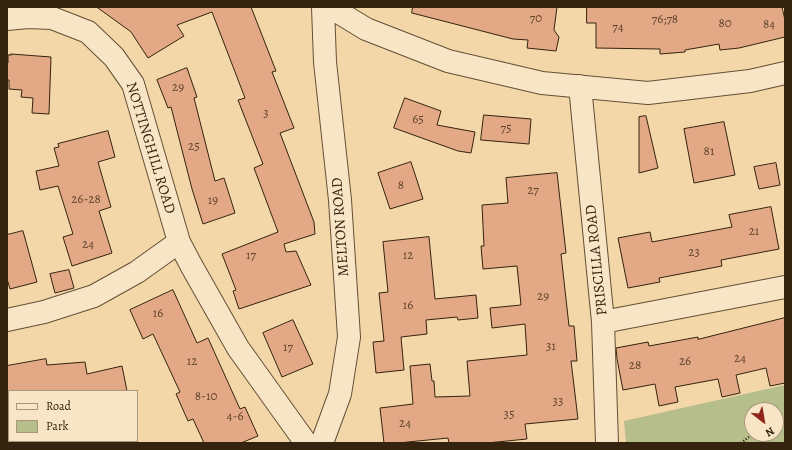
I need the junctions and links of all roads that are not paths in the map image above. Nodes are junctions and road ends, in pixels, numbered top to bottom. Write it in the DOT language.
graph roads {
  1 [pos="322,7"];
  2 [pos="330,7"];
  3 [pos="7,19"];
  4 [pos="785,73"];
  5 [pos="580,86"];
  6 [pos="179,242"];
  7 [pos="785,288"];
  8 [pos="7,320"];
  9 [pos="603,322"];
  10 [pos="306,443"];
  11 [pos="322,443"];
  12 [pos="607,443"];
  1 -- 11 [label="street, MELTON ROAD"];
  2 -- 5 [label="street"];
  3 -- 6 [label="street, NOTTINGHILL ROAD"];
  4 -- 5 [label="street"];
  5 -- 9 [label="street, PRISCILLA ROAD"];
  6 -- 8 [label="street"];
  6 -- 10 [label="street, NOTTINGHILL ROAD"];
  7 -- 9 [label="street, PRISCILLA ROAD"];
  9 -- 12 [label="street"];
}
